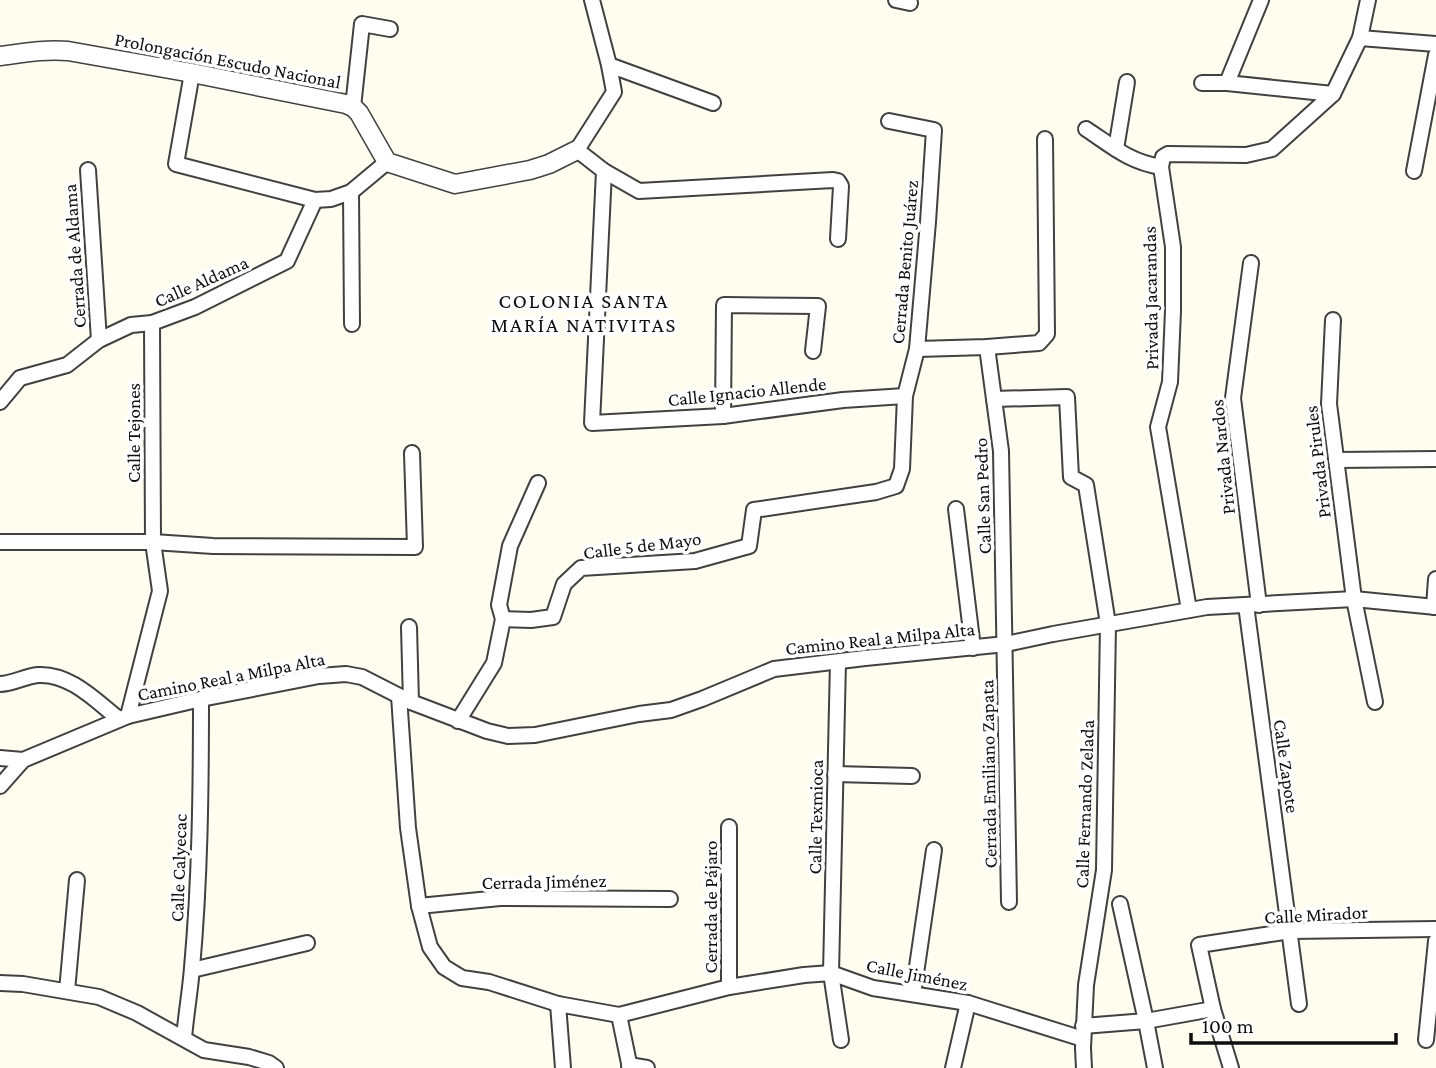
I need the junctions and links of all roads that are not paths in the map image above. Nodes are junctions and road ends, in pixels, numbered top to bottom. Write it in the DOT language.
graph roads {
  1 [pos="592,0"];
  2 [pos="1261,0"];
  3 [pos="1368,0"];
  4 [pos="390,29"];
  5 [pos="1360,38"];
  6 [pos="1436,44"];
  7 [pos="1436,55"];
  8 [pos="0,56"];
  9 [pos="609,65"];
  10 [pos="192,73"];
  11 [pos="1127,82"];
  12 [pos="1202,83"];
  13 [pos="1227,83"];
  14 [pos="1333,94"];
  15 [pos="713,103"];
  16 [pos="353,107"];
  17 [pos="889,121"];
  18 [pos="1086,129"];
  19 [pos="1045,139"];
  20 [pos="1116,149"];
  21 [pos="577,150"];
  22 [pos="387,162"];
  23 [pos="1161,167"];
  24 [pos="88,170"];
  25 [pos="604,171"];
  26 [pos="1415,171"];
  27 [pos="351,192"];
  28 [pos="314,200"];
  29 [pos="838,239"];
  30 [pos="1251,263"];
  31 [pos="1333,320"];
  32 [pos="152,323"];
  33 [pos="352,324"];
  34 [pos="99,340"];
  35 [pos="987,347"];
  36 [pos="917,349"];
  37 [pos="813,351"];
  38 [pos="905,396"];
  39 [pos="994,399"];
  40 [pos="0,402"];
  41 [pos="723,416"];
  42 [pos="412,453"];
  43 [pos="1436,459"];
  44 [pos="1335,460"];
  45 [pos="538,483"];
  46 [pos="956,509"];
  47 [pos="0,542"];
  48 [pos="153,542"];
  49 [pos="1436,579"];
  50 [pos="1354,599"];
  51 [pos="1252,605"];
  52 [pos="1435,607"];
  53 [pos="1189,610"];
  54 [pos="503,619"];
  55 [pos="1108,624"];
  56 [pos="409,627"];
  57 [pos="1006,645"];
  58 [pos="973,648"];
  59 [pos="838,662"];
  60 [pos="0,684"];
  61 [pos="201,699"];
  62 [pos="405,699"];
  63 [pos="1375,702"];
  64 [pos="123,718"];
  65 [pos="458,721"];
  66 [pos="0,758"];
  67 [pos="23,760"];
  68 [pos="835,775"];
  69 [pos="912,776"];
  70 [pos="0,786"];
  71 [pos="729,827"];
  72 [pos="933,850"];
  73 [pos="76,880"];
  74 [pos="670,898"];
  75 [pos="1009,902"];
  76 [pos="1120,904"];
  77 [pos="419,906"];
  78 [pos="1436,929"];
  79 [pos="1290,931"];
  80 [pos="1436,941"];
  81 [pos="307,943"];
  82 [pos="192,970"];
  83 [pos="831,974"];
  84 [pos="0,983"];
  85 [pos="729,987"];
  86 [pos="67,991"];
  87 [pos="913,994"];
  88 [pos="968,1003"];
  89 [pos="558,1004"];
  90 [pos="1299,1004"];
  91 [pos="1213,1009"];
  92 [pos="619,1016"];
  93 [pos="1146,1021"];
  94 [pos="1083,1032"];
  95 [pos="184,1038"];
  96 [pos="841,1040"];
  97 [pos="1426,1040"];
  98 [pos="629,1067"];
  99 [pos="276,1068"];
  100 [pos="563,1068"];
  101 [pos="647,1068"];
  102 [pos="953,1068"];
  103 [pos="1084,1068"];
  104 [pos="1155,1068"];
  105 [pos="1231,1068"];
  1 -- 9 [label="street"];
  2 -- 13 [label="street"];
  3 -- 5 [label="street"];
  4 -- 16 [label="street"];
  5 -- 6 [label="street"];
  5 -- 14 [label="street"];
  7 -- 26 [label="street"];
  8 -- 10 [label="street, Prolongación Escudo Nacional"];
  9 -- 15 [label="street"];
  9 -- 21 [label="street"];
  10 -- 16 [label="street, Prolongación Escudo Nacional"];
  10 -- 28 [label="street"];
  11 -- 20 [label="street"];
  12 -- 13 [label="street"];
  13 -- 14 [label="street"];
  14 -- 23 [label="street"];
  16 -- 22 [label="street, Prolongación Escudo Nacional"];
  17 -- 36 [label="street, Cerrada Benito Juárez"];
  18 -- 20 [label="street"];
  19 -- 35 [label="street"];
  20 -- 23 [label="street"];
  21 -- 22 [label="street"];
  21 -- 25 [label="street"];
  22 -- 27 [label="street"];
  23 -- 53 [label="street, Privada Jacarandas"];
  24 -- 34 [label="street, Cerrada de Aldama"];
  25 -- 29 [label="street"];
  25 -- 41 [label="street, Calle Ignacio Allende"];
  27 -- 28 [label="street"];
  27 -- 33 [label="street"];
  28 -- 32 [label="street, Calle Aldama"];
  30 -- 51 [label="street, Privada Nardos"];
  31 -- 44 [label="street, Privada Pirules"];
  32 -- 34 [label="street, Calle Aldama"];
  32 -- 48 [label="street, Calle Tejones"];
  34 -- 40 [label="street, Calle Aldama"];
  35 -- 36 [label="street"];
  35 -- 39 [label="street, Calle San Pedro"];
  36 -- 38 [label="street, Cerrada Benito Juárez"];
  37 -- 41 [label="street"];
  38 -- 41 [label="street, Calle Ignacio Allende"];
  38 -- 54 [label="street, Calle 5 de Mayo"];
  39 -- 55 [label="street, Calle Fernando Zelada"];
  39 -- 57 [label="street, Calle San Pedro"];
  42 -- 48 [label="street"];
  43 -- 44 [label="street"];
  44 -- 50 [label="street, Privada Pirules"];
  45 -- 54 [label="street"];
  46 -- 58 [label="street"];
  47 -- 48 [label="street"];
  48 -- 64 [label="street, Calle Tejones"];
  49 -- 52 [label="street"];
  50 -- 51 [label="street, Camino Real a Milpa Alta"];
  50 -- 52 [label="street, Camino Real a Milpa Alta"];
  50 -- 63 [label="street, Privada Pirules"];
  51 -- 53 [label="street, Camino Real a Milpa Alta"];
  51 -- 79 [label="street, Calle Zapote"];
  53 -- 55 [label="street, Camino Real a Milpa Alta"];
  54 -- 65 [label="street"];
  55 -- 57 [label="street, Camino Real a Milpa Alta"];
  55 -- 94 [label="street, Calle Fernando Zelada"];
  56 -- 62 [label="street"];
  57 -- 58 [label="street, Camino Real a Milpa Alta"];
  57 -- 75 [label="street, Cerrada Emiliano Zapata"];
  58 -- 59 [label="street, Camino Real a Milpa Alta"];
  59 -- 65 [label="street, Camino Real a Milpa Alta"];
  59 -- 68 [label="street, Calle Texmioca"];
  60 -- 64 [label="street"];
  61 -- 62 [label="street, Camino Real a Milpa Alta"];
  61 -- 64 [label="street, Camino Real a Milpa Alta"];
  61 -- 82 [label="street, Calle Calyecac"];
  62 -- 65 [label="street, Camino Real a Milpa Alta"];
  62 -- 77 [label="street"];
  64 -- 67 [label="street, Camino Real a Milpa Alta"];
  66 -- 67 [label="street"];
  67 -- 70 [label="street"];
  68 -- 69 [label="street"];
  68 -- 83 [label="street, Calle Texmioca"];
  71 -- 85 [label="street, Cerrada de Pájaro"];
  72 -- 87 [label="street"];
  73 -- 86 [label="street"];
  74 -- 77 [label="street, Cerrada Jiménez"];
  76 -- 93 [label="street"];
  77 -- 89 [label="street"];
  78 -- 79 [label="street, Calle Mirador"];
  79 -- 90 [label="street, Calle Zapote"];
  79 -- 91 [label="street, Calle Mirador"];
  80 -- 97 [label="street"];
  81 -- 82 [label="street"];
  82 -- 95 [label="street, Calle Calyecac"];
  83 -- 85 [label="street, Calle Jiménez"];
  83 -- 87 [label="street, Calle Jiménez"];
  83 -- 96 [label="street, Calle Texmioca"];
  84 -- 86 [label="street"];
  85 -- 92 [label="street, Calle Jiménez"];
  86 -- 95 [label="street"];
  87 -- 88 [label="street, Calle Jiménez"];
  88 -- 94 [label="street, Calle Jiménez"];
  88 -- 102 [label="street"];
  89 -- 92 [label="street"];
  89 -- 100 [label="street"];
  91 -- 93 [label="street, Calle Jiménez"];
  91 -- 105 [label="street"];
  92 -- 98 [label="street"];
  93 -- 94 [label="street, Calle Jiménez"];
  93 -- 104 [label="street"];
  94 -- 103 [label="street, Calle Fernando Zelada"];
  95 -- 99 [label="street"];
  98 -- 101 [label="street"];
}
